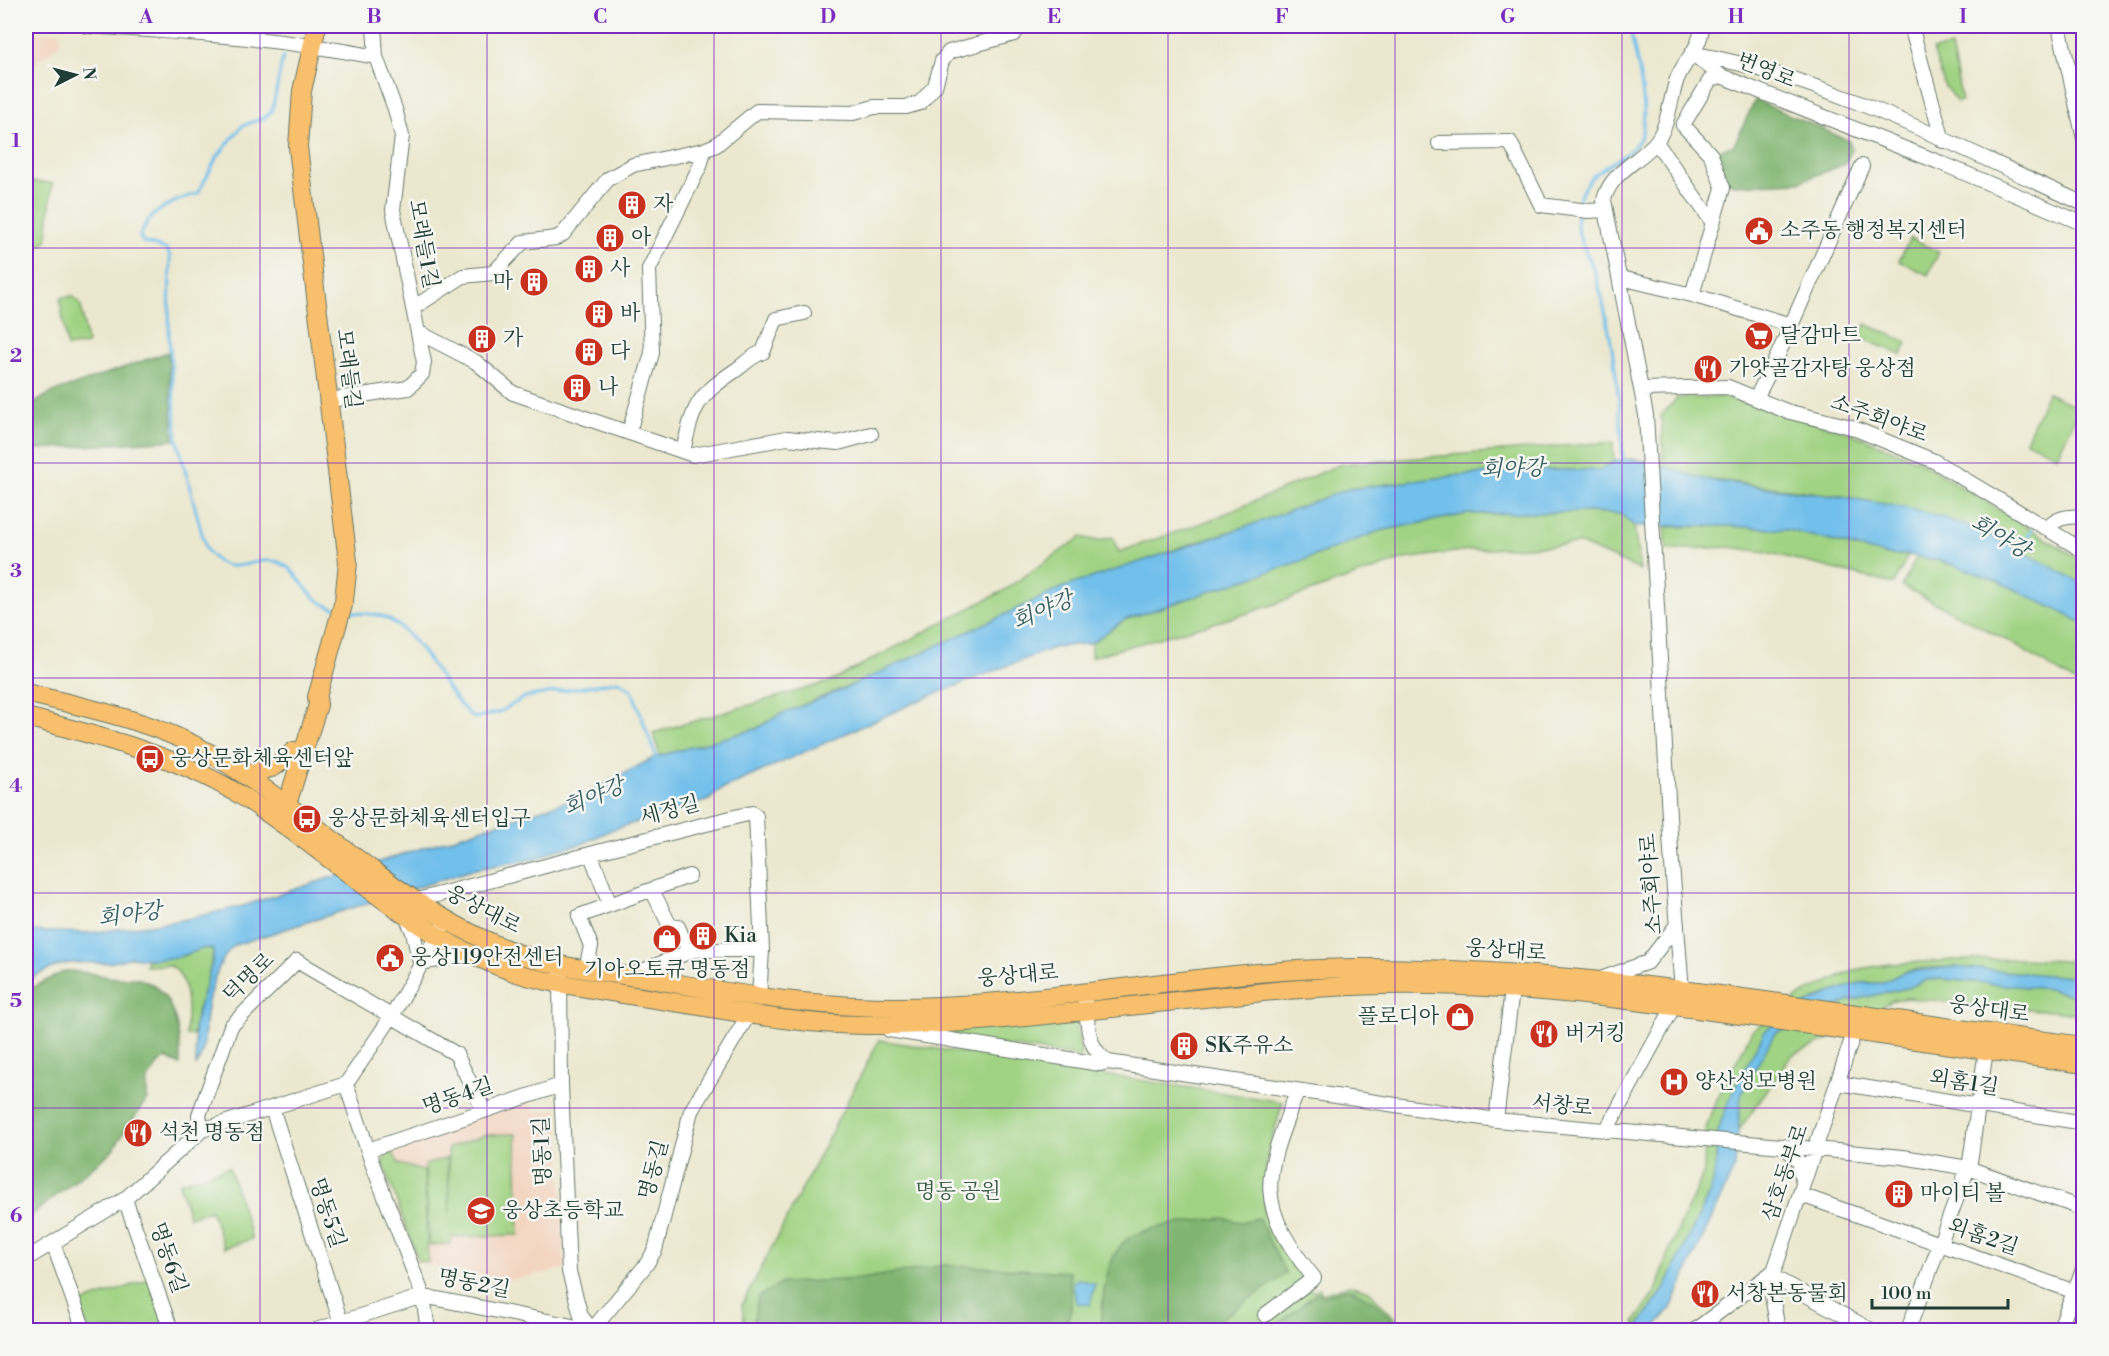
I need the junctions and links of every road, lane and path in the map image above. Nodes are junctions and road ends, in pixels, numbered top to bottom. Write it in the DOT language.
graph roads {
  1 [pos="87,26"];
  2 [pos="317,26"];
  3 [pos="374,26"];
  4 [pos="1020,26"];
  5 [pos="1702,26"];
  6 [pos="1911,26"];
  7 [pos="2059,26"];
  8 [pos="313,45"];
  9 [pos="1693,54"];
  10 [pos="376,57"];
  11 [pos="1777,74"];
  12 [pos="1721,76"];
  13 [pos="1769,95"];
  14 [pos="2084,139"];
  15 [pos="1943,141"];
  16 [pos="1656,142"];
  17 [pos="1439,143"];
  18 [pos="704,150"];
  19 [pos="1862,166"];
  20 [pos="2034,182"];
  21 [pos="2028,201"];
  22 [pos="2084,204"];
  23 [pos="1605,210"];
  24 [pos="1713,223"];
  25 [pos="2084,224"];
  26 [pos="1621,278"];
  27 [pos="1692,295"];
  28 [pos="413,308"];
  29 [pos="804,313"];
  30 [pos="1791,325"];
  31 [pos="418,332"];
  32 [pos="1642,389"];
  33 [pos="1756,398"];
  34 [pos="330,400"];
  35 [pos="629,432"];
  36 [pos="871,434"];
  37 [pos="683,451"];
  38 [pos="2084,516"];
  39 [pos="2047,528"];
  40 [pos="2084,551"];
  41 [pos="26,693"];
  42 [pos="26,717"];
  43 [pos="299,753"];
  44 [pos="245,775"];
  45 [pos="280,810"];
  46 [pos="313,824"];
  47 [pos="591,855"];
  48 [pos="689,876"];
  49 [pos="652,890"];
  50 [pos="610,905"];
  51 [pos="411,907"];
  52 [pos="1676,926"];
  53 [pos="441,927"];
  54 [pos="762,950"];
  55 [pos="689,952"];
  56 [pos="474,954"];
  57 [pos="420,963"];
  58 [pos="586,969"];
  59 [pos="560,974"];
  60 [pos="631,976"];
  61 [pos="1593,981"];
  62 [pos="1512,990"];
  63 [pos="759,998"];
  64 [pos="1678,998"];
  65 [pos="1085,1002"];
  66 [pos="1108,1009"];
  67 [pos="749,1014"];
  68 [pos="392,1016"];
  69 [pos="1854,1025"];
  70 [pos="863,1026"];
  71 [pos="1091,1042"];
  72 [pos="2084,1046"];
  73 [pos="1986,1050"];
  74 [pos="1108,1062"];
  75 [pos="2084,1064"];
  76 [pos="346,1083"];
  77 [pos="1838,1083"];
  78 [pos="561,1085"];
  79 [pos="1297,1092"];
  80 [pos="1978,1107"];
  81 [pos="272,1108"];
  82 [pos="484,1111"];
  83 [pos="1496,1120"];
  84 [pos="2084,1123"];
  85 [pos="202,1130"];
  86 [pos="1606,1131"];
  87 [pos="1785,1146"];
  88 [pos="1817,1148"];
  89 [pos="368,1150"];
  90 [pos="1968,1168"];
  91 [pos="1802,1192"];
  92 [pos="125,1199"];
  93 [pos="2084,1209"];
  94 [pos="52,1243"];
  95 [pos="1939,1244"];
  96 [pos="26,1259"];
  97 [pos="2084,1267"];
  98 [pos="1773,1280"];
  99 [pos="2079,1293"];
  100 [pos="423,1296"];
  101 [pos="1265,1315"];
  102 [pos="342,1326"];
  103 [pos="84,1330"];
  104 [pos="171,1330"];
  105 [pos="316,1330"];
  106 [pos="428,1330"];
  107 [pos="592,1330"];
  108 [pos="1695,1330"];
  109 [pos="1778,1330"];
  110 [pos="1871,1330"];
  111 [pos="1908,1330"];
  112 [pos="2059,1330"];
  1 -- 8 [label="street"];
  2 -- 8 [label="main road, 모래들길"];
  3 -- 10 [label="street, 모래들1길"];
  4 -- 18 [label="street"];
  5 -- 9 [label="street"];
  6 -- 15 [label="street"];
  7 -- 14 [label="street"];
  8 -- 10 [label="street"];
  8 -- 34 [label="main road, 모래들길"];
  9 -- 11 [label="street, 번영로"];
  9 -- 12 [label="street, 번영로"];
  9 -- 16 [label="street"];
  10 -- 28 [label="street, 모래들1길"];
  11 -- 13 [label="street"];
  11 -- 15 [label="street, 번영로"];
  12 -- 13 [label="street, 번영로"];
  12 -- 24 [label="street"];
  13 -- 21 [label="street, 번영로"];
  15 -- 20 [label="street, 번영로"];
  16 -- 23 [label="street"];
  16 -- 24 [label="street"];
  17 -- 23 [label="street"];
  18 -- 28 [label="street"];
  18 -- 35 [label="street"];
  19 -- 30 [label="street"];
  20 -- 21 [label="street"];
  20 -- 22 [label="street, 번영로"];
  21 -- 25 [label="street, 번영로"];
  23 -- 26 [label="street"];
  24 -- 27 [label="street"];
  26 -- 27 [label="street"];
  26 -- 32 [label="street"];
  27 -- 30 [label="street"];
  28 -- 31 [label="street, 모래들1길"];
  29 -- 37 [label="street"];
  30 -- 33 [label="street"];
  31 -- 34 [label="street, 모래들1길"];
  31 -- 35 [label="street"];
  32 -- 33 [label="street, 소주회야로"];
  32 -- 52 [label="street, 소주회야로"];
  33 -- 39 [label="street, 소주회야로"];
  34 -- 43 [label="main road, 모래들길"];
  35 -- 37 [label="street"];
  36 -- 37 [label="street"];
  38 -- 39 [label="street"];
  39 -- 40 [label="street, 소주회야로"];
  41 -- 44 [label="main road, 웅상대로"];
  42 -- 45 [label="main road, 웅상대로"];
  43 -- 44 [label="main road"];
  43 -- 45 [label="main road, 모래들길"];
  43 -- 46 [label="main road"];
  44 -- 45 [label="main road, 웅상대로"];
  45 -- 46 [label="main road, 웅상대로"];
  45 -- 51 [label="main road, 웅상대로"];
  46 -- 51 [label="main road, 웅상대로"];
  47 -- 50 [label="street"];
  47 -- 51 [label="street, 세정길"];
  47 -- 54 [label="street, 세정길"];
  48 -- 49 [label="street"];
  49 -- 50 [label="street"];
  49 -- 55 [label="street"];
  50 -- 58 [label="street"];
  51 -- 53 [label="main road, 웅상대로"];
  51 -- 57 [label="street"];
  52 -- 61 [label="street"];
  52 -- 64 [label="street, 소주회야로"];
  53 -- 56 [label="main road, 웅상대로"];
  53 -- 57 [label="street"];
  53 -- 59 [label="main road, 웅상대로"];
  54 -- 55 [label="street"];
  54 -- 63 [label="street, 세정길"];
  55 -- 60 [label="street"];
  56 -- 57 [label="street"];
  56 -- 59 [label="main road, 웅상대로"];
  57 -- 68 [label="street"];
  58 -- 59 [label="main road, 웅상대로"];
  58 -- 60 [label="main road, 웅상대로"];
  59 -- 67 [label="main road, 웅상대로"];
  59 -- 78 [label="street, 명동1길"];
  60 -- 63 [label="main road, 웅상대로"];
  61 -- 64 [label="main road, 웅상대로"];
  61 -- 65 [label="main road, 웅상대로"];
  62 -- 64 [label="main road, 웅상대로"];
  62 -- 66 [label="main road, 웅상대로"];
  62 -- 83 [label="street"];
  63 -- 65 [label="main road, 웅상대로"];
  64 -- 69 [label="main road, 웅상대로"];
  64 -- 69 [label="main road, 웅상대로"];
  64 -- 86 [label="street"];
  65 -- 66 [label="main road, 웅상대로"];
  65 -- 70 [label="main road, 웅상대로"];
  65 -- 71 [label="street"];
  66 -- 71 [label="street"];
  67 -- 70 [label="main road, 웅상대로"];
  67 -- 107 [label="street, 명동길"];
  68 -- 76 [label="street"];
  68 -- 82 [label="street, 덕명로"];
  68 -- 85 [label="street, 덕명로"];
  69 -- 72 [label="main road, 웅상대로"];
  69 -- 73 [label="main road, 웅상대로"];
  69 -- 77 [label="street, 삼호동부로"];
  70 -- 74 [label="street, 서창로"];
  71 -- 74 [label="street"];
  73 -- 75 [label="main road, 웅상대로"];
  73 -- 80 [label="street"];
  74 -- 79 [label="street, 서창로"];
  76 -- 81 [label="street"];
  76 -- 89 [label="street"];
  77 -- 80 [label="street, 외홈1길"];
  77 -- 88 [label="street, 삼호동부로"];
  78 -- 82 [label="street, 명동4길"];
  78 -- 107 [label="street, 명동1길"];
  79 -- 83 [label="street, 서창로"];
  79 -- 101 [label="street"];
  80 -- 84 [label="street, 외홈1길"];
  80 -- 90 [label="street"];
  81 -- 85 [label="street"];
  81 -- 102 [label="street, 명동5길"];
  82 -- 89 [label="street, 명동4길"];
  83 -- 86 [label="street, 서창로"];
  85 -- 92 [label="street"];
  86 -- 87 [label="street, 서창로"];
  87 -- 88 [label="street, 서창로"];
  87 -- 91 [label="street"];
  88 -- 90 [label="street, 서창로"];
  88 -- 91 [label="street, 삼호동부로"];
  89 -- 100 [label="street"];
  90 -- 93 [label="street, 서창로"];
  90 -- 95 [label="street"];
  91 -- 95 [label="street, 외홈2길"];
  91 -- 98 [label="street, 삼호동부로"];
  92 -- 94 [label="street"];
  92 -- 104 [label="street, 명동6길"];
  94 -- 96 [label="street"];
  94 -- 103 [label="street"];
  95 -- 99 [label="street, 외홈2길"];
  95 -- 111 [label="street"];
  97 -- 99 [label="street"];
  98 -- 108 [label="street"];
  98 -- 109 [label="street, 삼호동부로"];
  98 -- 110 [label="street"];
  99 -- 112 [label="street"];
  100 -- 102 [label="street, 명동2길"];
  100 -- 106 [label="street"];
  100 -- 107 [label="street, 명동2길"];
  102 -- 105 [label="street, 명동2길"];
}
